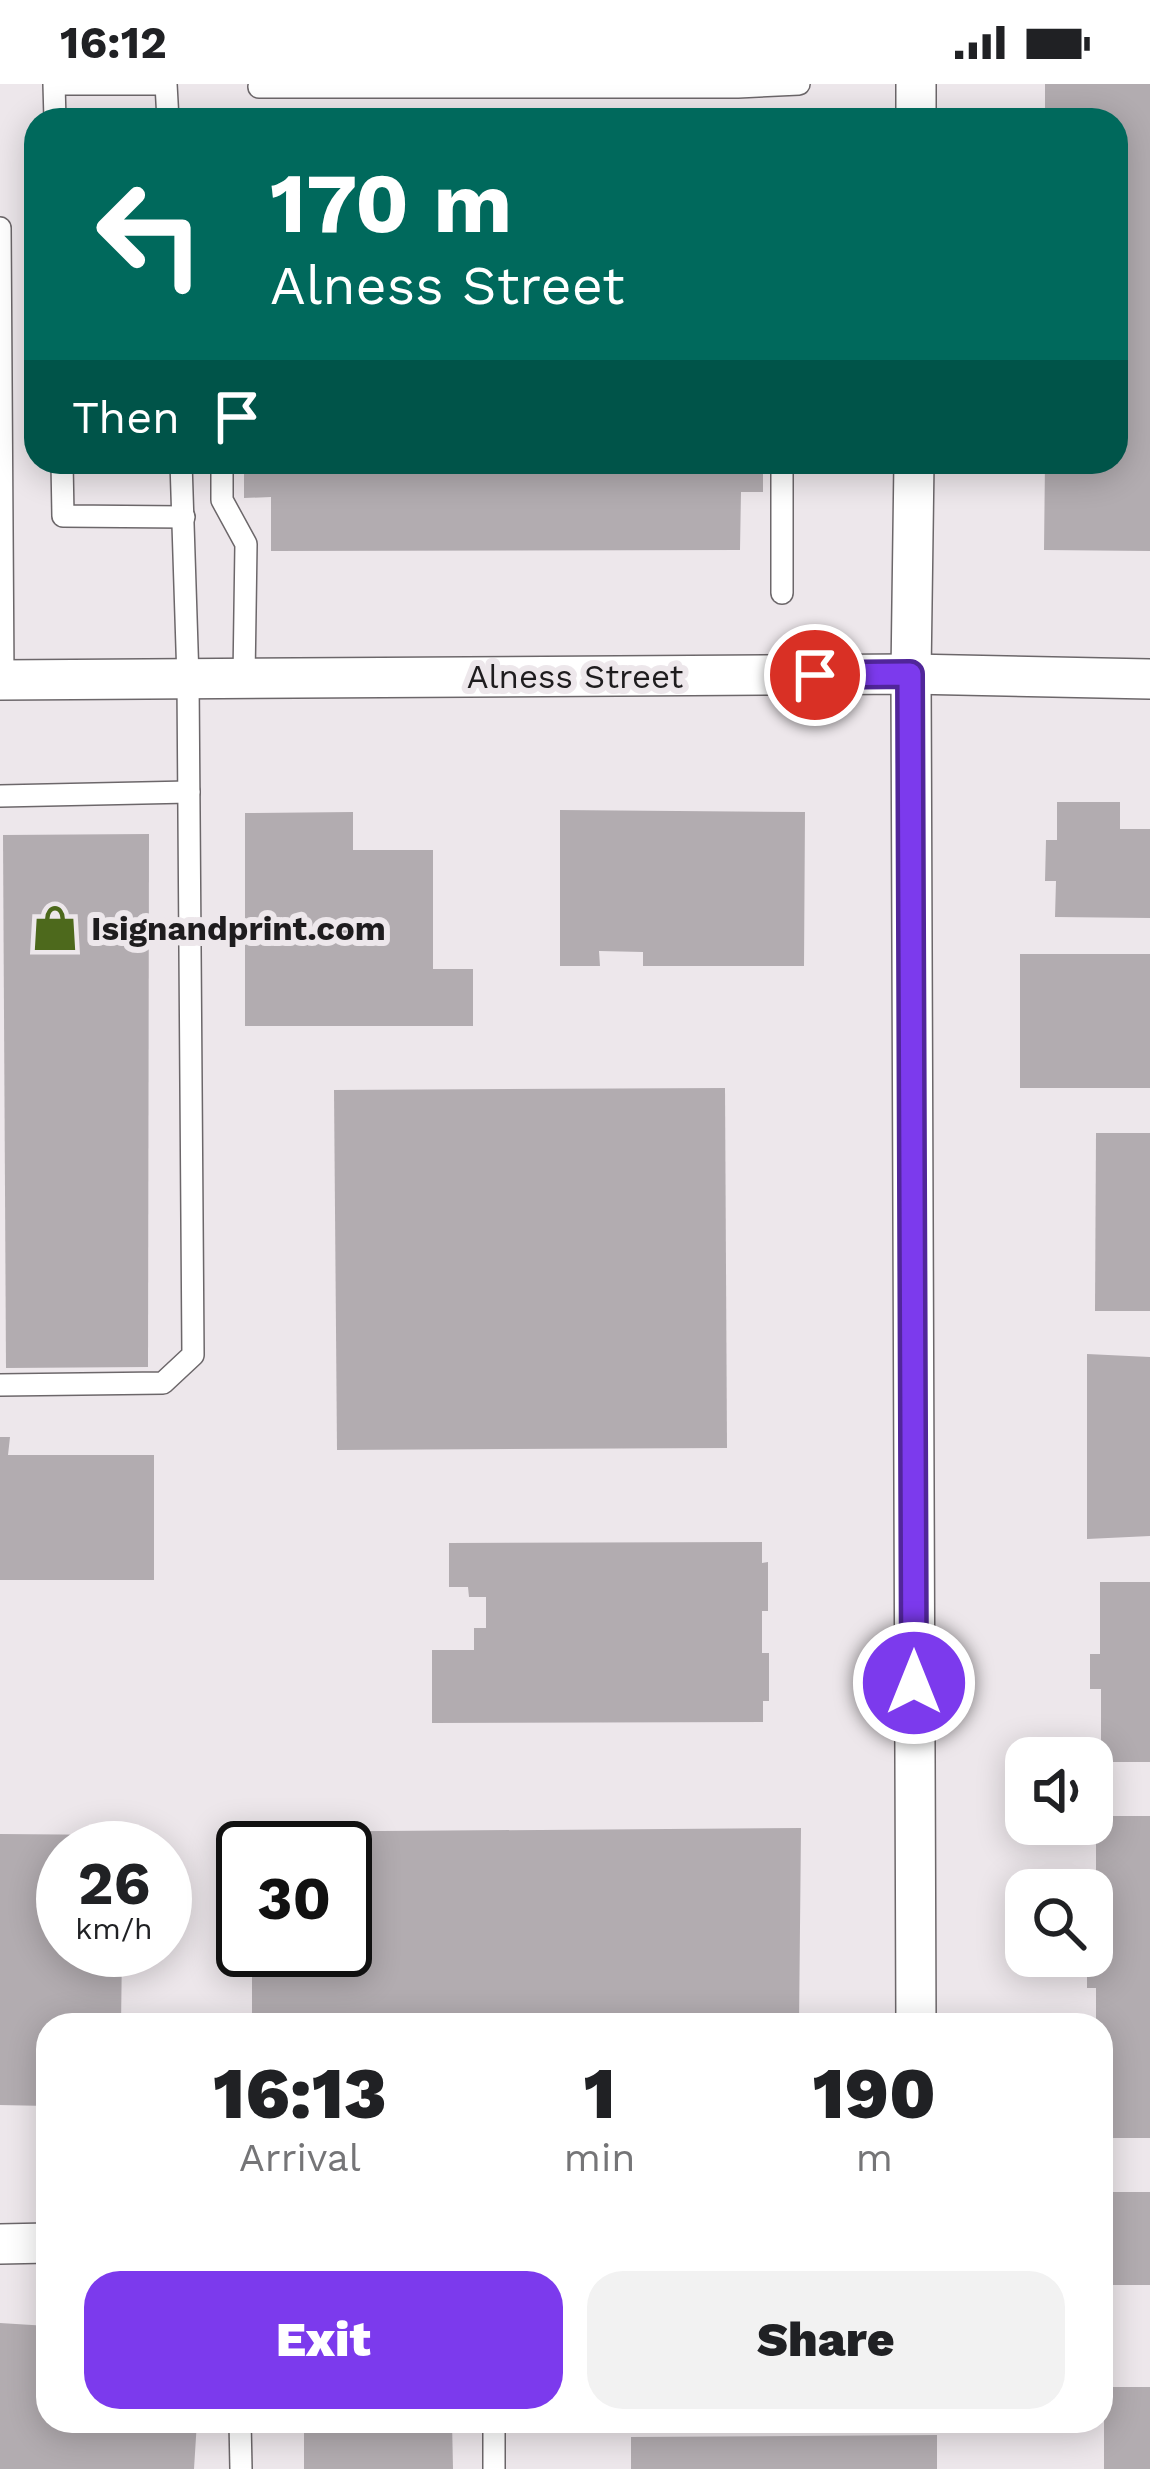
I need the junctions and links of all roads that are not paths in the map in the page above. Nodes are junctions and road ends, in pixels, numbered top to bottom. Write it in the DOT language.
graph roads {
  1 [pos="799,84"];
  2 [pos="259,87"];
  3 [pos="55,108"];
  4 [pos="167,108"];
  5 [pos="0,227"];
  6 [pos="62,474"];
  7 [pos="182,474"];
  8 [pos="222,474"];
  9 [pos="782,474"];
  10 [pos="914,474"];
  11 [pos="184,517"];
  12 [pos="1,567"];
  13 [pos="782,593"];
  14 [pos="910,674"];
  15 [pos="244,678"];
  16 [pos="188,679"];
  17 [pos="1150,679"];
  18 [pos="2,680"];
  19 [pos="188,792"];
  20 [pos="0,796"];
  21 [pos="0,1385"];
  22 [pos="916,2013"];
  23 [pos="36,2243"];
  24 [pos="0,2244"];
  25 [pos="241,2433"];
  26 [pos="494,2433"];
  27 [pos="241,2469"];
  28 [pos="494,2469"];
  1 -- 2 [label="lane"];
  3 -- 4 [label="lane"];
  5 -- 12 [label="lane"];
  6 -- 11 [label="lane"];
  7 -- 11 [label="lane"];
  8 -- 15 [label="lane"];
  9 -- 13 [label="lane"];
  10 -- 14 [label="street"];
  11 -- 16 [label="lane"];
  12 -- 18 [label="lane"];
  14 -- 15 [label="street, Alness Street"];
  14 -- 17 [label="street, Alness Street"];
  14 -- 22 [label="street"];
  15 -- 16 [label="street, Alness Street"];
  16 -- 18 [label="street, Alness Street"];
  16 -- 19 [label="lane"];
  19 -- 20 [label="lane"];
  19 -- 21 [label="lane"];
  23 -- 24 [label="street"];
  25 -- 27 [label="lane"];
  26 -- 28 [label="lane"];
}
